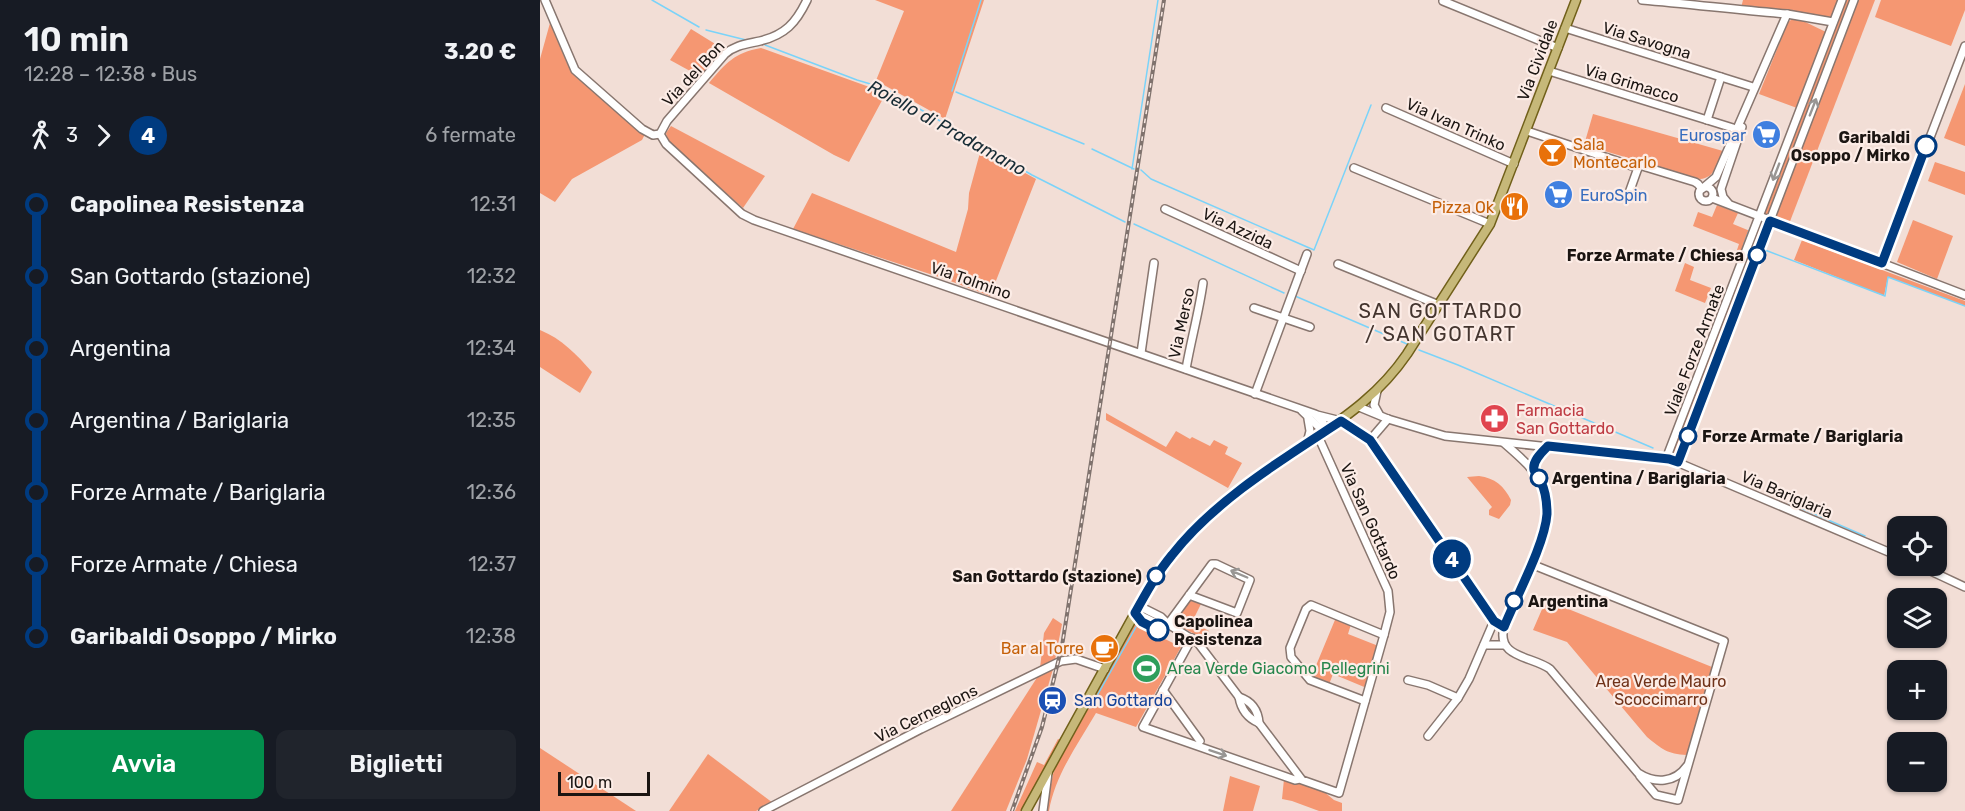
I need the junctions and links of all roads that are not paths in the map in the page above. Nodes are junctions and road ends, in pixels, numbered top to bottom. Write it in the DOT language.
graph roads {
  1 [pos="545,0"];
  2 [pos="807,0"];
  3 [pos="1576,0"];
  4 [pos="1642,0"];
  5 [pos="1842,0"];
  6 [pos="1443,1"];
  7 [pos="1853,1"];
  8 [pos="1786,14"];
  9 [pos="1833,22"];
  10 [pos="1565,28"];
  11 [pos="1965,46"];
  12 [pos="1558,48"];
  13 [pos="1549,71"];
  14 [pos="1721,77"];
  15 [pos="1754,88"];
  16 [pos="1386,108"];
  17 [pos="1707,120"];
  18 [pos="1733,128"];
  19 [pos="1527,131"];
  20 [pos="660,134"];
  21 [pos="1514,164"];
  22 [pos="1354,168"];
  23 [pos="1638,168"];
  24 [pos="1702,188"];
  25 [pos="1629,193"];
  26 [pos="1732,206"];
  27 [pos="1165,209"];
  28 [pos="1759,217"];
  29 [pos="1770,221"];
  30 [pos="1490,224"];
  31 [pos="1307,254"];
  32 [pos="1154,263"];
  33 [pos="1882,263"];
  34 [pos="1338,264"];
  35 [pos="1300,271"];
  36 [pos="1203,283"];
  37 [pos="1965,295"];
  38 [pos="1438,305"];
  39 [pos="1254,308"];
  40 [pos="1283,318"];
  41 [pos="1310,327"];
  42 [pos="1141,353"];
  43 [pos="1186,369"];
  44 [pos="1378,389"];
  45 [pos="1255,394"];
  46 [pos="1359,407"];
  47 [pos="1311,415"];
  48 [pos="1384,417"];
  49 [pos="1341,421"];
  50 [pos="1321,434"];
  51 [pos="1370,440"];
  52 [pos="1503,442"];
  53 [pos="1307,443"];
  54 [pos="1531,444"];
  55 [pos="1548,446"];
  56 [pos="1537,457"];
  57 [pos="1522,459"];
  58 [pos="1666,459"];
  59 [pos="1678,462"];
  60 [pos="1534,470"];
  61 [pos="1887,551"];
  62 [pos="1531,564"];
  63 [pos="1941,576"];
  64 [pos="1965,587"];
  65 [pos="1189,595"];
  66 [pos="1137,610"];
  67 [pos="1494,621"];
  68 [pos="1168,624"];
  69 [pos="1504,627"];
  70 [pos="1384,635"];
  71 [pos="1192,638"];
  72 [pos="1484,645"];
  73 [pos="1505,645"];
  74 [pos="1105,669"];
  75 [pos="1408,680"];
  76 [pos="1163,690"];
  77 [pos="1458,698"];
  78 [pos="1365,701"];
  79 [pos="1428,736"];
  80 [pos="1200,741"];
  81 [pos="1687,766"];
  82 [pos="1049,768"];
  83 [pos="1638,773"];
  84 [pos="1300,779"];
  85 [pos="763,811"];
  86 [pos="1026,811"];
  87 [pos="1043,811"];
  1 -- 20 [label="street"];
  2 -- 20 [label="street, Via del Bon"];
  3 -- 10 [label="main road, Via Cividale"];
  4 -- 8 [label="street"];
  5 -- 9 [label="street, Viale Forze Armate"];
  6 -- 12 [label="street"];
  29 -- 7 [label="street, Viale Forze Armate, one-way"];
  8 -- 9 [label="street"];
  8 -- 15 [label="street"];
  9 -- 28 [label="street, Viale Forze Armate, one-way"];
  10 -- 12 [label="main road, Via Cividale"];
  10 -- 14 [label="street, Via Savogna"];
  11 -- 33 [label="street"];
  12 -- 13 [label="main road, Via Cividale"];
  13 -- 17 [label="street, Via Grimacco"];
  13 -- 19 [label="main road, Via Cividale"];
  14 -- 15 [label="street, Via Savogna"];
  14 -- 17 [label="street"];
  15 -- 24 [label="street"];
  15 -- 26 [label="street"];
  16 -- 21 [label="street, Via Ivan Trinko"];
  17 -- 18 [label="street, Via Grimacco"];
  19 -- 21 [label="main road, Via Cividale"];
  19 -- 23 [label="street"];
  20 -- 42 [label="street, Via Tolmino"];
  21 -- 30 [label="main road, Via Cividale"];
  22 -- 30 [label="street"];
  23 -- 24 [label="street"];
  23 -- 25 [label="street"];
  24 -- 26 [label="street"];
  26 -- 28 [label="street"];
  27 -- 35 [label="street, Via Azzida"];
  28 -- 29 [label="street"];
  28 -- 58 [label="street, Viale Forze Armate"];
  29 -- 33 [label="street"];
  29 -- 59 [label="street, Viale Forze Armate"];
  30 -- 38 [label="main road, Via Cividale"];
  31 -- 35 [label="street"];
  32 -- 42 [label="street"];
  33 -- 37 [label="street"];
  34 -- 38 [label="street"];
  35 -- 40 [label="street"];
  36 -- 43 [label="street, Via Merso"];
  38 -- 44 [label="main road, Via Cividale"];
  39 -- 40 [label="street"];
  40 -- 41 [label="street"];
  40 -- 45 [label="street"];
  42 -- 43 [label="street, Via Tolmino"];
  43 -- 45 [label="street, Via Tolmino"];
  44 -- 46 [label="main road, Via Cividale"];
  44 -- 48 [label="street"];
  45 -- 47 [label="street, Via Tolmino"];
  46 -- 48 [label="street, Via Bariglaria"];
  46 -- 49 [label="main road, Via Cividale"];
  47 -- 49 [label="street, Via Tolmino"];
  47 -- 50 [label="street, Via Tolmino"];
  47 -- 53 [label="street"];
  48 -- 51 [label="street"];
  48 -- 52 [label="street, Via Bariglaria"];
  49 -- 50 [label="main road, Via Cividale"];
  49 -- 51 [label="street, Via Tolmino"];
  50 -- 53 [label="main road, Via Cividale"];
  50 -- 70 [label="street, Via San Gottardo"];
  51 -- 67 [label="street"];
  52 -- 54 [label="street, Via Bariglaria"];
  52 -- 57 [label="street"];
  53 -- 66 [label="main road, Via Cividale"];
  54 -- 55 [label="street, Via Bariglaria"];
  54 -- 56 [label="street"];
  54 -- 57 [label="street"];
  55 -- 56 [label="street"];
  55 -- 58 [label="street, Via Bariglaria"];
  56 -- 60 [label="street"];
  57 -- 60 [label="street"];
  58 -- 59 [label="street, Via Bariglaria"];
  59 -- 61 [label="street, Via Bariglaria"];
  60 -- 62 [label="street"];
  62 -- 69 [label="street"];
  62 -- 81 [label="street"];
  63 -- 64 [label="street"];
  65 -- 65 [label="street, one-way"];
  65 -- 68 [label="street"];
  66 -- 68 [label="street"];
  66 -- 74 [label="main road, Via Cividale"];
  67 -- 69 [label="street"];
  67 -- 72 [label="street"];
  68 -- 71 [label="street"];
  69 -- 73 [label="street"];
  70 -- 78 [label="street, Via San Gottardo"];
  70 -- 78 [label="street"];
  71 -- 76 [label="street"];
  71 -- 84 [label="street"];
  72 -- 73 [label="street"];
  72 -- 77 [label="street"];
  73 -- 83 [label="street"];
  74 -- 82 [label="main road, Via Cividale"];
  74 -- 85 [label="street, Via Cerneglons"];
  75 -- 77 [label="street"];
  76 -- 80 [label="street"];
  76 -- 84 [label="street, one-way"];
  77 -- 79 [label="street"];
  78 -- 84 [label="street, Via San Gottardo"];
  81 -- 83 [label="street"];
  81 -- 83 [label="street"];
  82 -- 86 [label="main road, Via Cividale"];
  82 -- 87 [label="street, Via Cividale"];
}
